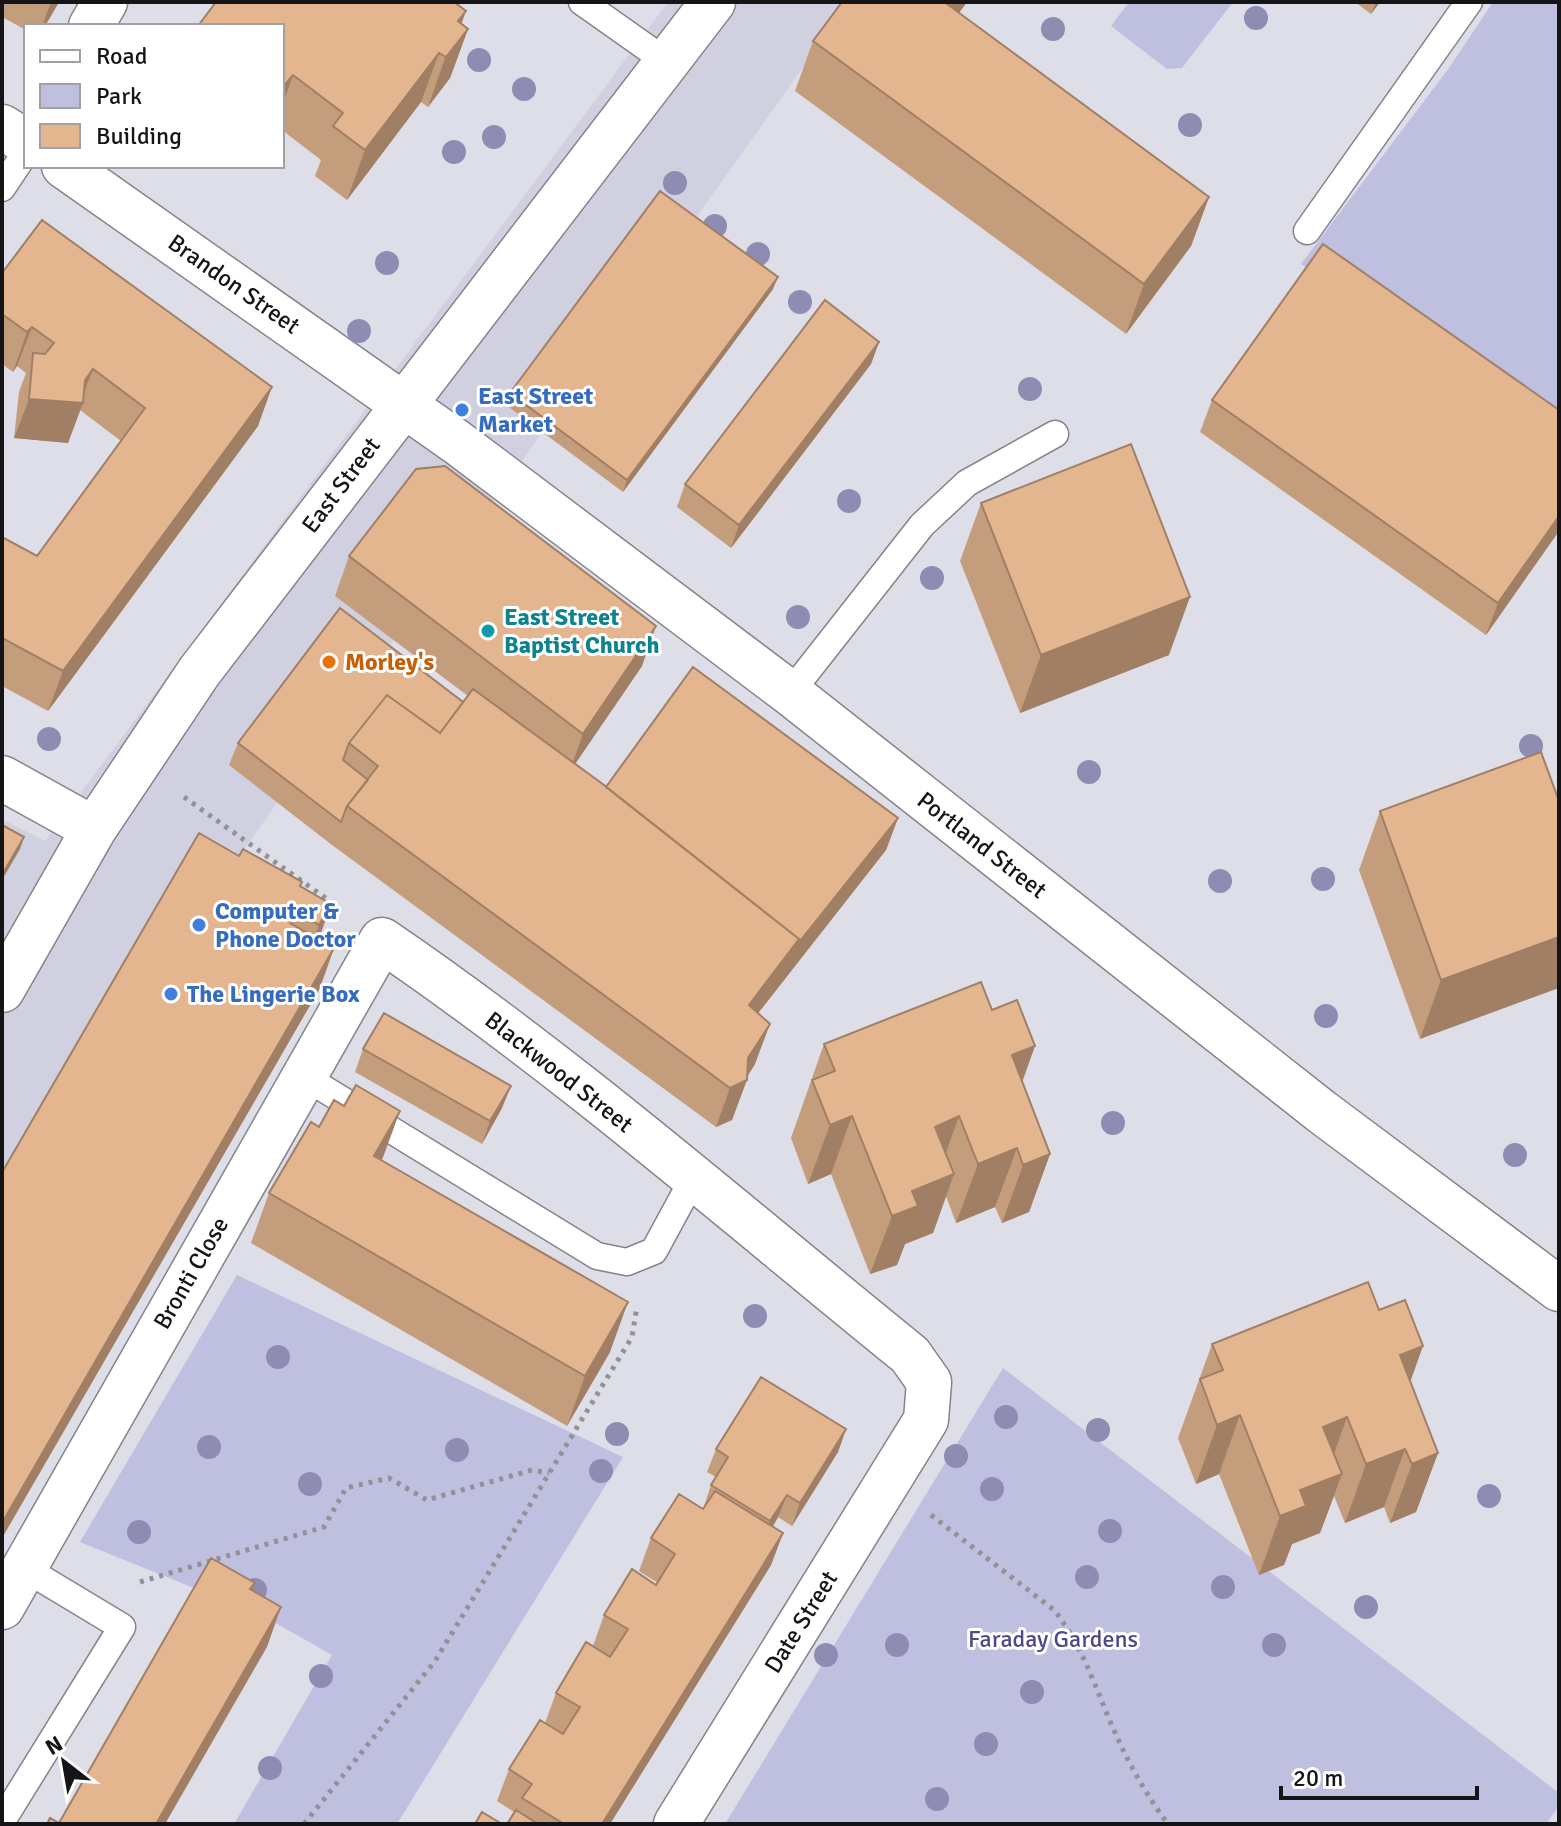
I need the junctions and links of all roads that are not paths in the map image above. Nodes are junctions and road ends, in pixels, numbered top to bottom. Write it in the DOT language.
graph roads {
  1 [pos="105,2"];
  2 [pos="582,2"];
  3 [pos="713,2"];
  4 [pos="1469,2"];
  5 [pos="92,24"];
  6 [pos="667,62"];
  7 [pos="2,127"];
  8 [pos="24,141"];
  9 [pos="24,155"];
  10 [pos="67,168"];
  11 [pos="2,188"];
  12 [pos="1307,231"];
  13 [pos="404,403"];
  14 [pos="1055,434"];
  15 [pos="790,693"];
  16 [pos="2,778"];
  17 [pos="94,829"];
  18 [pos="382,940"];
  19 [pos="2,990"];
  20 [pos="303,1076"];
  21 [pos="693,1179"];
  22 [pos="1559,1289"];
  23 [pos="926,1420"];
  24 [pos="24,1568"];
  25 [pos="2,1607"];
  26 [pos="2,1821"];
  27 [pos="676,1824"];
  1 -- 5 [label="street"];
  2 -- 6 [label="lane"];
  3 -- 6 [label="street, East Street"];
  4 -- 12 [label="lane"];
  6 -- 13 [label="street, East Street"];
  7 -- 8 [label="street"];
  9 -- 11 [label="lane"];
  10 -- 13 [label="street, Brandon Street"];
  13 -- 15 [label="street, Portland Street"];
  13 -- 17 [label="street, East Street"];
  14 -- 15 [label="lane"];
  15 -- 22 [label="street, Portland Street"];
  16 -- 17 [label="street"];
  17 -- 19 [label="street, East Street"];
  18 -- 20 [label="street, Bronti Close"];
  18 -- 21 [label="street, Blackwood Street"];
  20 -- 21 [label="lane"];
  20 -- 24 [label="street, Bronti Close"];
  21 -- 23 [label="street, Blackwood Street"];
  23 -- 27 [label="street, Date Street"];
  24 -- 25 [label="street, Bronti Close"];
  24 -- 26 [label="lane"];
}
